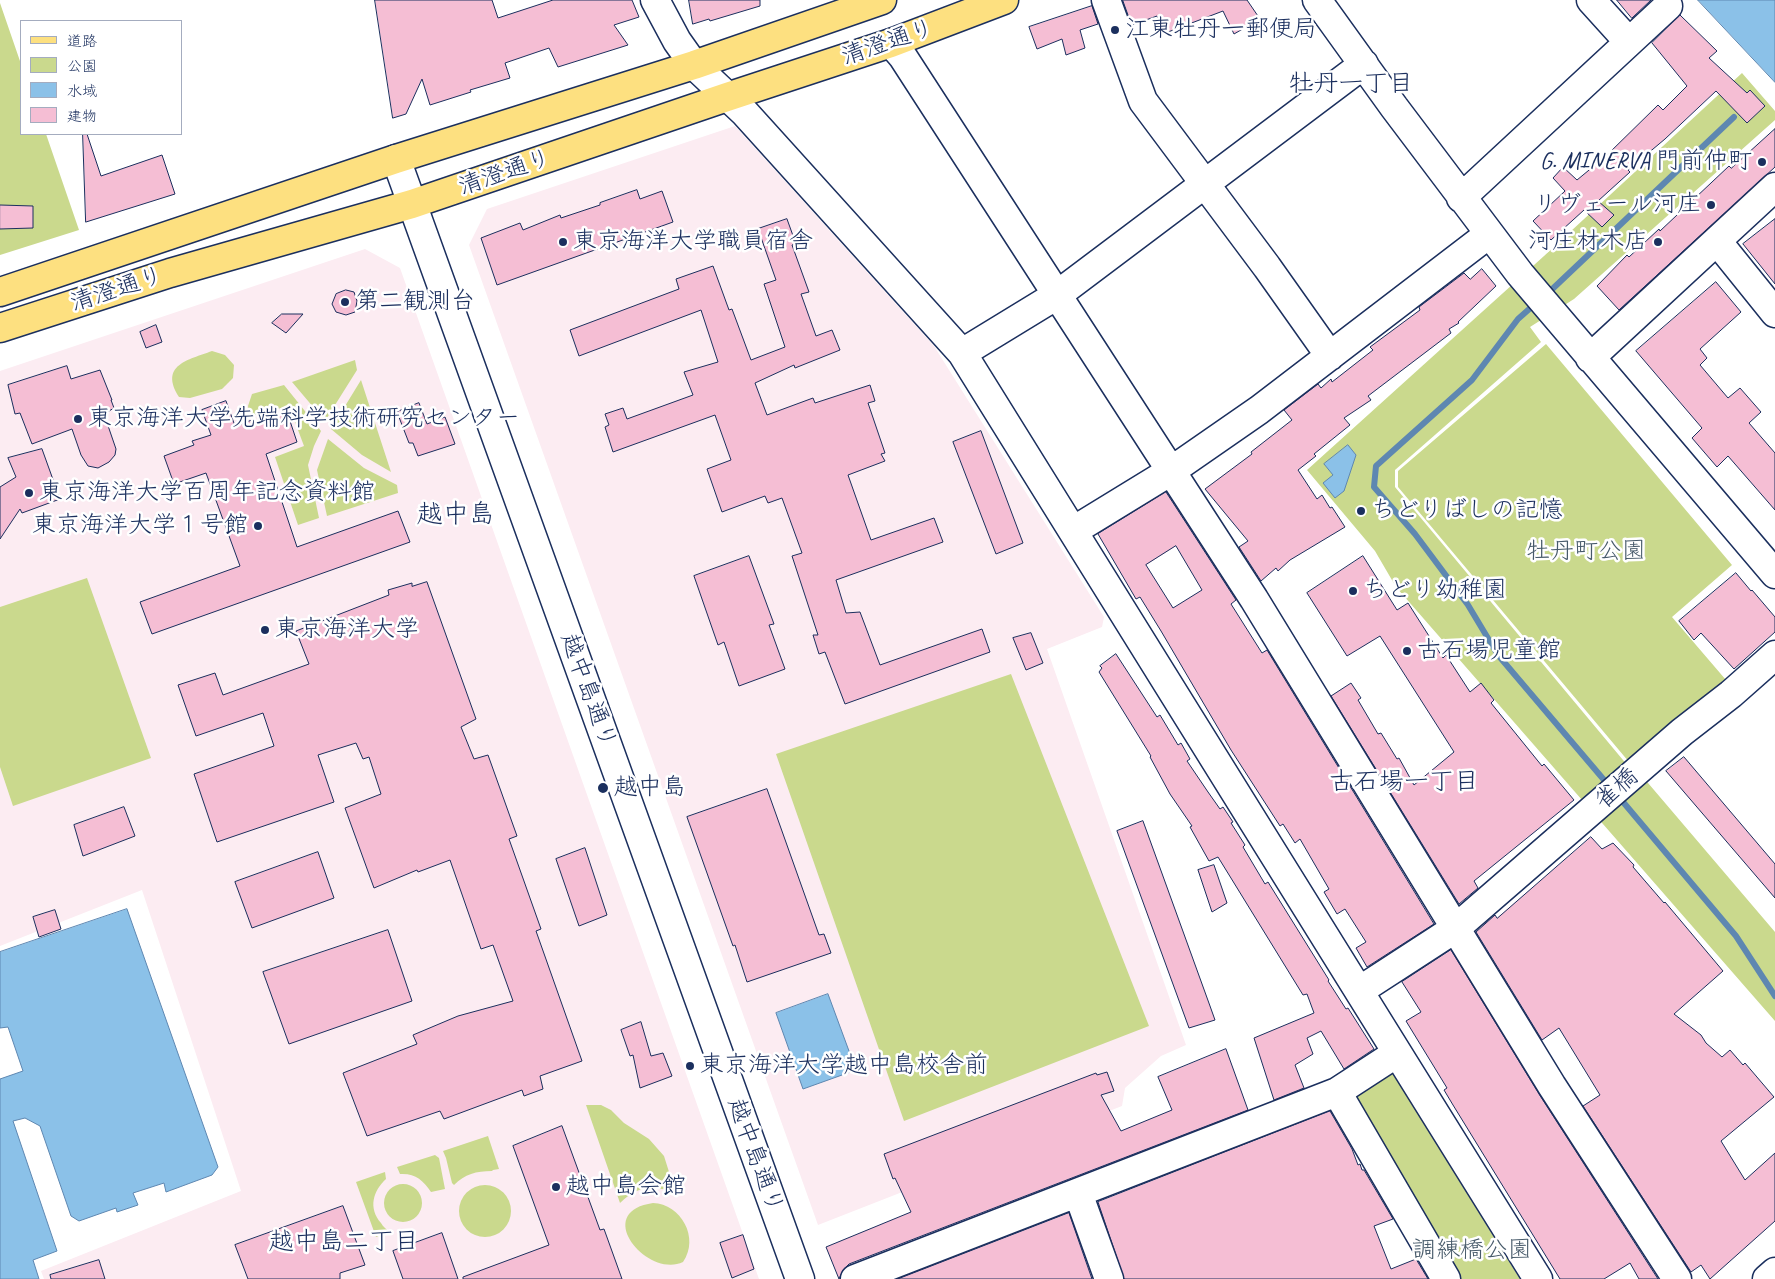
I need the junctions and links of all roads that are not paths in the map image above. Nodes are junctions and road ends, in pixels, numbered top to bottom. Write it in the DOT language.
graph roads {
  1 [pos="655,0"];
  2 [pos="882,0"];
  3 [pos="1004,0"];
  4 [pos="1106,0"];
  5 [pos="1317,0"];
  6 [pos="1591,0"];
  7 [pos="1668,6"];
  8 [pos="1629,42"];
  9 [pos="891,43"];
  10 [pos="1364,64"];
  11 [pos="694,65"];
  12 [pos="736,105"];
  13 [pos="396,159"];
  14 [pos="1204,184"];
  15 [pos="1775,187"];
  16 [pos="1461,198"];
  17 [pos="412,204"];
  18 [pos="1489,234"];
  19 [pos="1718,241"];
  20 [pos="0,292"];
  21 [pos="1057,295"];
  22 [pos="1775,312"];
  23 [pos="0,328"];
  24 [pos="962,353"];
  25 [pos="1330,356"];
  26 [pos="1590,358"];
  27 [pos="1171,471"];
  28 [pos="1073,531"];
  29 [pos="1775,574"];
  30 [pos="1775,655"];
  31 [pos="1456,928"];
  32 [pos="1359,991"];
  33 [pos="1397,1053"];
  34 [pos="1337,1092"];
  35 [pos="1078,1193"];
  36 [pos="1775,1272"];
  37 [pos="800,1279"];
  38 [pos="855,1279"];
  39 [pos="1110,1279"];
  40 [pos="1446,1279"];
  41 [pos="1538,1279"];
  42 [pos="1677,1279"];
  43 [pos="1766,1279"];
  1 -- 11 [label="street"];
  2 -- 11 [label="main road, 清澄通り"];
  3 -- 9 [label="main road, 清澄通り"];
  4 -- 14 [label="street"];
  5 -- 10 [label="street"];
  6 -- 8 [label="street"];
  7 -- 8 [label="street"];
  8 -- 16 [label="street"];
  9 -- 12 [label="main road, 清澄通り"];
  9 -- 21 [label="street"];
  10 -- 14 [label="street"];
  10 -- 16 [label="street"];
  11 -- 12 [label="street"];
  11 -- 13 [label="main road, 清澄通り"];
  12 -- 17 [label="main road, 清澄通り"];
  12 -- 24 [label="street"];
  13 -- 17 [label="street, 越中島通り"];
  13 -- 20 [label="main road, 清澄通り"];
  14 -- 21 [label="street"];
  14 -- 25 [label="street"];
  15 -- 19 [label="street"];
  16 -- 18 [label="street"];
  17 -- 23 [label="main road, 清澄通り"];
  17 -- 37 [label="street, 越中島通り"];
  18 -- 25 [label="street"];
  18 -- 26 [label="street"];
  19 -- 22 [label="street"];
  19 -- 26 [label="street"];
  21 -- 24 [label="street"];
  21 -- 27 [label="street"];
  24 -- 28 [label="street"];
  25 -- 27 [label="street"];
  26 -- 29 [label="street"];
  27 -- 28 [label="street"];
  27 -- 31 [label="street"];
  28 -- 32 [label="street"];
  30 -- 31 [label="street, 雀橋"];
  31 -- 32 [label="street, 雀橋"];
  31 -- 42 [label="street"];
  32 -- 33 [label="street"];
  33 -- 34 [label="street"];
  33 -- 41 [label="street"];
  34 -- 35 [label="street"];
  34 -- 40 [label="street"];
  35 -- 38 [label="street"];
  35 -- 39 [label="street"];
  36 -- 43 [label="street"];
}
